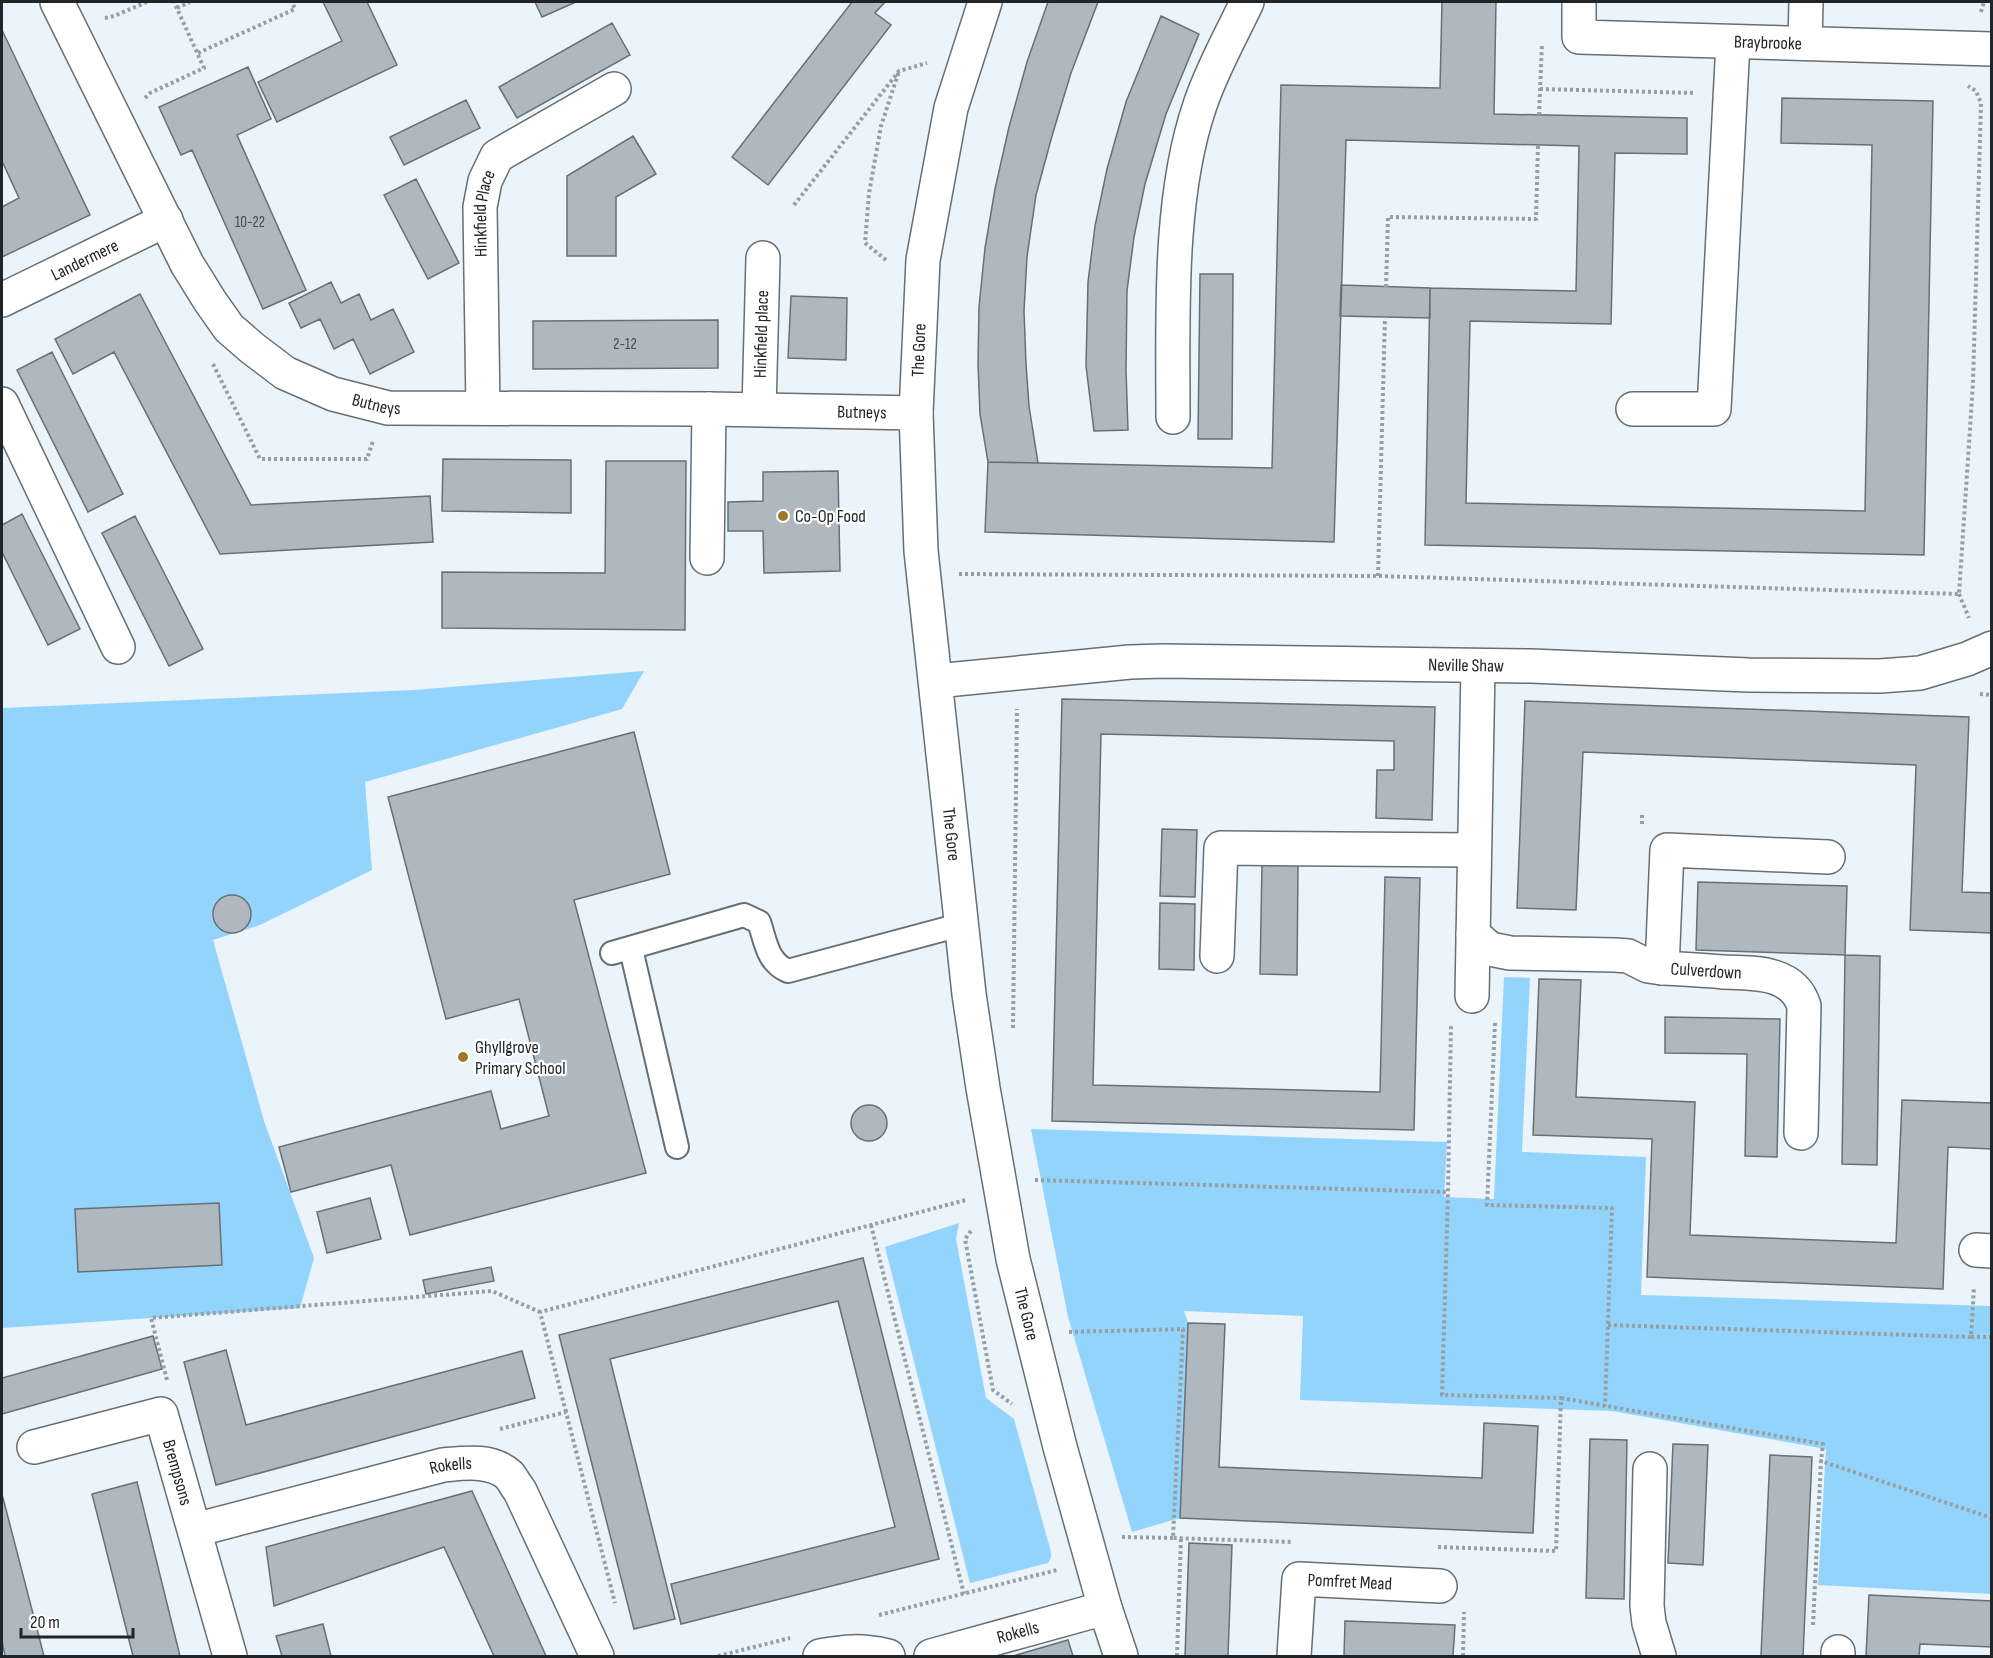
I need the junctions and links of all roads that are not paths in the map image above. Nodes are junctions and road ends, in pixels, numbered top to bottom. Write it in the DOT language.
graph roads {
  1 [pos="57,2"];
  2 [pos="985,2"];
  3 [pos="1247,2"];
  4 [pos="1580,2"];
  5 [pos="1806,2"];
  6 [pos="1733,42"];
  7 [pos="1805,44"];
  8 [pos="1992,49"];
  9 [pos="614,89"];
  10 [pos="166,220"];
  11 [pos="763,258"];
  12 [pos="2,300"];
  13 [pos="2,404"];
  14 [pos="483,408"];
  15 [pos="709,409"];
  16 [pos="1633,409"];
  17 [pos="759,410"];
  18 [pos="916,412"];
  19 [pos="1173,417"];
  20 [pos="707,558"];
  21 [pos="1982,637"];
  22 [pos="118,647"];
  23 [pos="1478,666"];
  24 [pos="936,681"];
  25 [pos="1474,850"];
  26 [pos="1828,858"];
  27 [pos="960,925"];
  28 [pos="1473,934"];
  29 [pos="1217,956"];
  30 [pos="1662,968"];
  31 [pos="1473,1008"];
  32 [pos="1801,1133"];
  33 [pos="677,1147"];
  34 [pos="34,1447"];
  35 [pos="1650,1469"];
  36 [pos="195,1530"];
  37 [pos="1440,1586"];
  38 [pos="1105,1608"];
  39 [pos="809,1646"];
  40 [pos="230,1656"];
  41 [pos="597,1656"];
  42 [pos="888,1656"];
  43 [pos="931,1656"];
  44 [pos="1121,1656"];
  45 [pos="1294,1656"];
  46 [pos="1659,1656"];
  1 -- 10 [label="street, Butneys"];
  2 -- 18 [label="street, The Gore"];
  3 -- 19 [label="street"];
  4 -- 6 [label="street, Braybrooke"];
  5 -- 7 [label="street"];
  6 -- 7 [label="street, Braybrooke"];
  6 -- 16 [label="street"];
  7 -- 8 [label="street, Braybrooke"];
  9 -- 14 [label="street, Hinkfield Place"];
  10 -- 12 [label="street, Landermere"];
  10 -- 14 [label="street, Butneys"];
  11 -- 17 [label="street, Hinkfield place"];
  13 -- 22 [label="street"];
  14 -- 15 [label="street, Butneys"];
  15 -- 17 [label="street, Butneys"];
  15 -- 20 [label="street"];
  17 -- 18 [label="street, Butneys"];
  18 -- 24 [label="street, The Gore"];
  21 -- 23 [label="street, Neville Shaw"];
  23 -- 24 [label="street, Neville Shaw"];
  23 -- 25 [label="street"];
  24 -- 27 [label="street, The Gore"];
  25 -- 28 [label="street"];
  25 -- 29 [label="street"];
  26 -- 30 [label="street"];
  27 -- 33 [label="lane"];
  27 -- 38 [label="street, The Gore"];
  28 -- 30 [label="street, Culverdown"];
  28 -- 31 [label="street"];
  30 -- 32 [label="street, Culverdown"];
  34 -- 36 [label="street, Brempsons"];
  35 -- 46 [label="street"];
  36 -- 40 [label="street, Brempsons"];
  36 -- 41 [label="street, Rokells"];
  37 -- 45 [label="street, Pomfret Mead"];
  38 -- 43 [label="street, Rokells"];
  38 -- 44 [label="street, The Gore"];
  39 -- 42 [label="street"];
}
